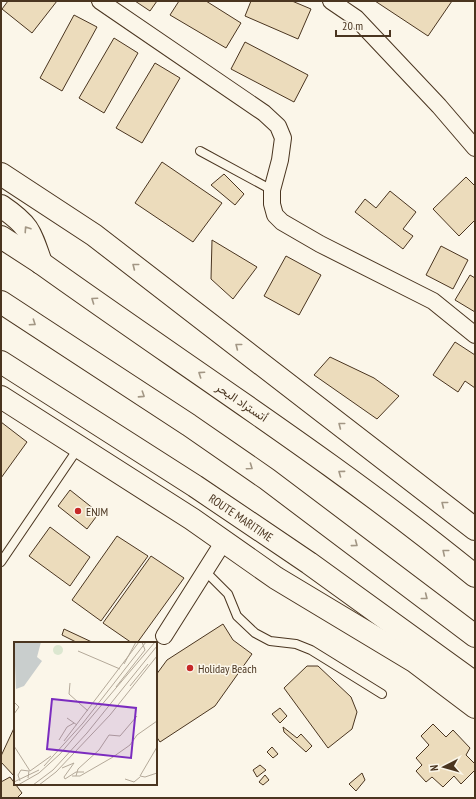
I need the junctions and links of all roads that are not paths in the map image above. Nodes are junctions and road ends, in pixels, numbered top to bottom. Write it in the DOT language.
graph roads {
  1 [pos="100,1"];
  2 [pos="331,1"];
  3 [pos="475,148"];
  4 [pos="200,151"];
  5 [pos="1,174"];
  6 [pos="272,190"];
  7 [pos="1,206"];
  8 [pos="1,237"];
  9 [pos="41,263"];
  10 [pos="1,302"];
  11 [pos="475,335"];
  12 [pos="1,362"];
  13 [pos="1,397"];
  14 [pos="79,446"];
  15 [pos="475,528"];
  16 [pos="224,541"];
  17 [pos="1,562"];
  18 [pos="205,571"];
  19 [pos="475,576"];
  20 [pos="164,636"];
  21 [pos="475,636"];
  22 [pos="475,683"];
  23 [pos="382,694"];
  24 [pos="475,707"];
  1 -- 6 [label="street"];
  2 -- 3 [label="street"];
  4 -- 6 [label="lane"];
  15 -- 5 [label="main road, one-way"];
  6 -- 11 [label="street"];
  9 -- 7 [label="main road, one-way"];
  8 -- 9 [label="main road, أتستراد البحر"];
  19 -- 9 [label="main road, أتستراد البحر, one-way"];
  10 -- 21 [label="main road, one-way"];
  12 -- 22 [label="main road, ROUTE MARITIME"];
  13 -- 14 [label="main road"];
  14 -- 16 [label="main road"];
  14 -- 17 [label="lane"];
  16 -- 18 [label="street"];
  16 -- 24 [label="main road"];
  18 -- 20 [label="street"];
  18 -- 23 [label="lane"];
}
